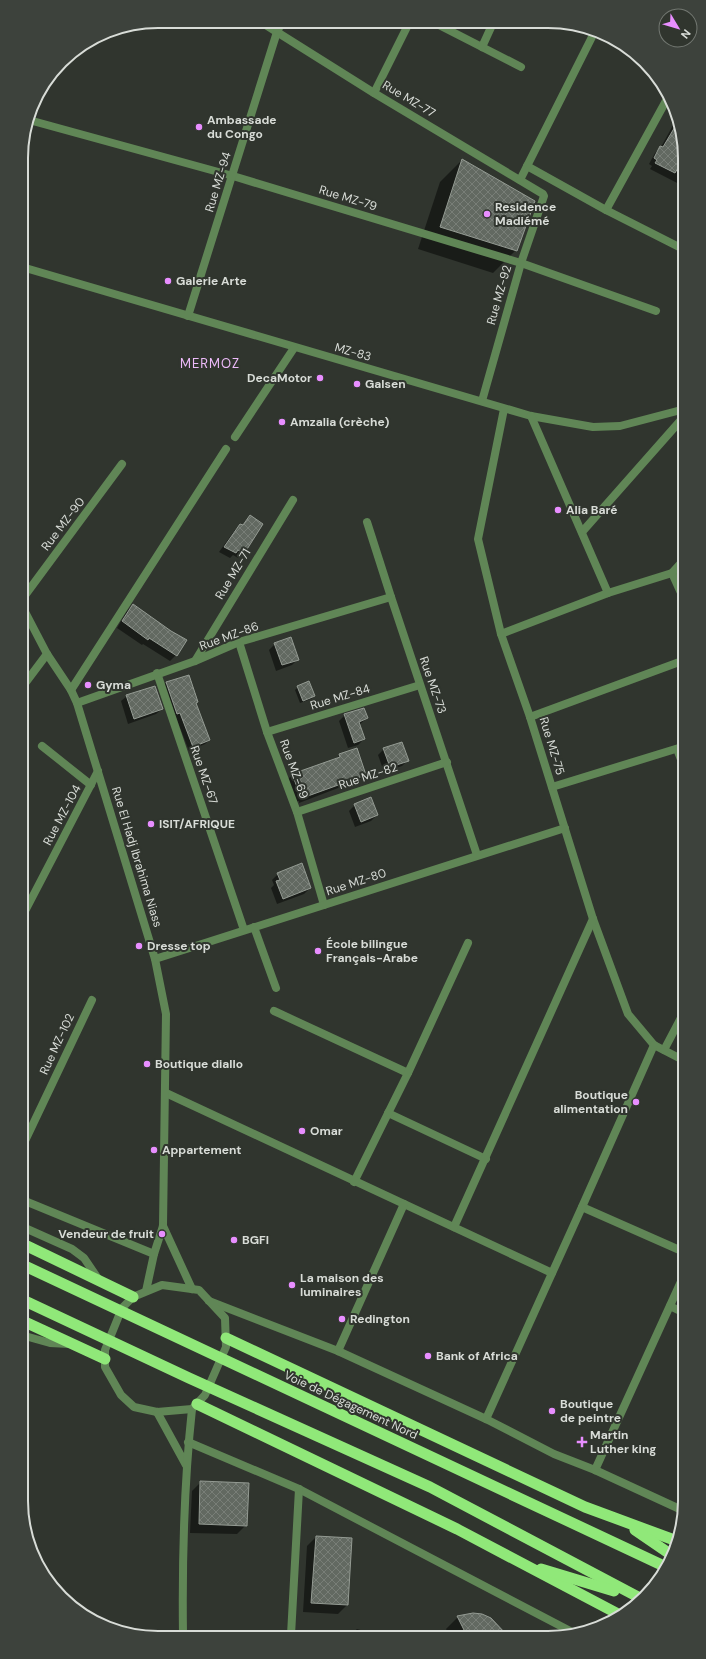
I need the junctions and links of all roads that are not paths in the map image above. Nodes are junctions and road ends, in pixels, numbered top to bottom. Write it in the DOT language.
graph roads {
  1 [pos="271,28"];
  2 [pos="279,28"];
  3 [pos="406,28"];
  4 [pos="445,28"];
  5 [pos="492,28"];
  6 [pos="277,32"];
  7 [pos="592,36"];
  8 [pos="482,47"];
  9 [pos="521,67"];
  10 [pos="374,93"];
  11 [pos="665,102"];
  12 [pos="33,121"];
  13 [pos="527,166"];
  14 [pos="232,176"];
  15 [pos="520,180"];
  16 [pos="544,196"];
  17 [pos="606,210"];
  18 [pos="678,246"];
  19 [pos="520,263"];
  20 [pos="28,269"];
  21 [pos="656,311"];
  22 [pos="188,316"];
  23 [pos="294,348"];
  24 [pos="482,401"];
  25 [pos="504,409"];
  26 [pos="678,411"];
  27 [pos="531,416"];
  28 [pos="678,423"];
  29 [pos="235,437"];
  30 [pos="226,449"];
  31 [pos="122,464"];
  32 [pos="293,500"];
  33 [pos="367,522"];
  34 [pos="582,532"];
  35 [pos="678,566"];
  36 [pos="672,573"];
  37 [pos="678,586"];
  38 [pos="28,591"];
  39 [pos="608,593"];
  40 [pos="391,597"];
  41 [pos="28,618"];
  42 [pos="501,634"];
  43 [pos="240,642"];
  44 [pos="47,654"];
  45 [pos="194,661"];
  46 [pos="678,662"];
  47 [pos="157,673"];
  48 [pos="28,679"];
  49 [pos="420,685"];
  50 [pos="71,690"];
  51 [pos="77,702"];
  52 [pos="530,717"];
  53 [pos="267,732"];
  54 [pos="42,746"];
  55 [pos="678,749"];
  56 [pos="447,762"];
  57 [pos="98,771"];
  58 [pos="91,785"];
  59 [pos="552,787"];
  60 [pos="296,812"];
  61 [pos="565,828"];
  62 [pos="477,856"];
  63 [pos="28,905"];
  64 [pos="324,905"];
  65 [pos="593,919"];
  66 [pos="254,927"];
  67 [pos="244,930"];
  68 [pos="468,943"];
  69 [pos="155,959"];
  70 [pos="276,988"];
  71 [pos="92,1000"];
  72 [pos="274,1011"];
  73 [pos="678,1023"];
  74 [pos="654,1045"];
  75 [pos="664,1050"];
  76 [pos="678,1057"];
  77 [pos="408,1073"];
  78 [pos="166,1093"];
  79 [pos="388,1113"];
  80 [pos="28,1135"];
  81 [pos="486,1159"];
  82 [pos="354,1182"];
  83 [pos="28,1202"];
  84 [pos="404,1204"];
  85 [pos="582,1207"];
  86 [pos="163,1226"];
  87 [pos="454,1228"];
  88 [pos="28,1229"];
  89 [pos="28,1246"];
  90 [pos="678,1249"];
  91 [pos="154,1254"];
  92 [pos="28,1267"];
  93 [pos="552,1273"];
  94 [pos="99,1281"];
  95 [pos="678,1288"];
  96 [pos="192,1289"];
  97 [pos="146,1291"];
  98 [pos="133,1297"];
  99 [pos="209,1301"];
  100 [pos="28,1302"];
  101 [pos="670,1306"];
  102 [pos="678,1310"];
  103 [pos="28,1323"];
  104 [pos="28,1337"];
  105 [pos="226,1338"];
  106 [pos="72,1344"];
  107 [pos="338,1350"];
  108 [pos="105,1359"];
  109 [pos="194,1406"];
  110 [pos="157,1412"];
  111 [pos="486,1419"];
  112 [pos="188,1442"];
  113 [pos="186,1466"];
  114 [pos="595,1470"];
  115 [pos="299,1489"];
  116 [pos="678,1508"];
  117 [pos="623,1522"];
  118 [pos="672,1539"];
  119 [pos="667,1552"];
  120 [pos="519,1563"];
  121 [pos="662,1565"];
  122 [pos="637,1596"];
  123 [pos="636,1597"];
  124 [pos="615,1612"];
  125 [pos="567,1630"];
  126 [pos="183,1631"];
  127 [pos="291,1631"];
  1 -- 6 [label="street, Rue MZ-77"];
  2 -- 6 [label="street, Rue MZ-94"];
  3 -- 10 [label="street"];
  4 -- 8 [label="street"];
  5 -- 8 [label="street"];
  6 -- 10 [label="street, Rue MZ-77"];
  6 -- 14 [label="street, Rue MZ-94"];
  7 -- 13 [label="street"];
  8 -- 9 [label="street"];
  10 -- 15 [label="street, Rue MZ-77"];
  11 -- 17 [label="street"];
  12 -- 14 [label="street, Rue MZ-79"];
  13 -- 15 [label="street"];
  13 -- 17 [label="street"];
  14 -- 19 [label="street, Rue MZ-79"];
  14 -- 22 [label="street, Rue MZ-94"];
  15 -- 16 [label="street, Rue MZ-77"];
  16 -- 19 [label="street, Rue MZ-92"];
  17 -- 18 [label="street"];
  19 -- 21 [label="street, Rue MZ-79"];
  19 -- 24 [label="street, Rue MZ-92"];
  20 -- 22 [label="street, MZ-83"];
  22 -- 23 [label="street, MZ-83"];
  23 -- 24 [label="street, MZ-83"];
  23 -- 29 [label="street"];
  24 -- 25 [label="street, MZ-83"];
  25 -- 27 [label="street, MZ-83"];
  25 -- 42 [label="street, Rue MZ-75"];
  26 -- 27 [label="street, MZ-83"];
  27 -- 34 [label="street"];
  28 -- 34 [label="street"];
  30 -- 50 [label="street"];
  31 -- 38 [label="street, Rue MZ-90"];
  32 -- 45 [label="street, Rue MZ-71"];
  33 -- 40 [label="street, Rue MZ-73"];
  34 -- 39 [label="street"];
  35 -- 36 [label="street"];
  36 -- 37 [label="street"];
  36 -- 39 [label="street"];
  39 -- 42 [label="street"];
  40 -- 43 [label="street, Rue MZ-86"];
  40 -- 49 [label="street, Rue MZ-73"];
  41 -- 44 [label="street, Rue El Hadj Ibrahima Niass"];
  42 -- 52 [label="street, Rue MZ-75"];
  43 -- 45 [label="street, Rue MZ-86"];
  43 -- 53 [label="street, Rue MZ-69"];
  44 -- 48 [label="street"];
  44 -- 50 [label="street, Rue El Hadj Ibrahima Niass"];
  45 -- 47 [label="street, Rue MZ-86"];
  46 -- 52 [label="street"];
  47 -- 51 [label="street, Rue MZ-86"];
  47 -- 67 [label="street, Rue MZ-67"];
  49 -- 53 [label="street, Rue MZ-84"];
  49 -- 56 [label="street, Rue MZ-73"];
  50 -- 51 [label="street, Rue El Hadj Ibrahima Niass"];
  51 -- 57 [label="street, Rue El Hadj Ibrahima Niass"];
  52 -- 59 [label="street, Rue MZ-75"];
  53 -- 60 [label="street, Rue MZ-69"];
  54 -- 58 [label="street"];
  55 -- 59 [label="street"];
  56 -- 60 [label="street, Rue MZ-82"];
  56 -- 62 [label="street, Rue MZ-73"];
  57 -- 58 [label="street, Rue MZ-104"];
  57 -- 69 [label="street, Rue El Hadj Ibrahima Niass"];
  58 -- 63 [label="street, Rue MZ-104"];
  59 -- 61 [label="street, Rue MZ-75"];
  60 -- 64 [label="street, Rue MZ-69"];
  61 -- 62 [label="street, Rue MZ-80"];
  61 -- 65 [label="street, Rue MZ-75"];
  62 -- 64 [label="street, Rue MZ-80"];
  64 -- 66 [label="street, Rue MZ-80"];
  65 -- 74 [label="street, Rue MZ-75"];
  65 -- 81 [label="street"];
  66 -- 67 [label="street, Rue MZ-80"];
  66 -- 70 [label="street"];
  67 -- 69 [label="street, Rue MZ-80"];
  68 -- 77 [label="street"];
  69 -- 78 [label="street, Rue El Hadj Ibrahima Niass"];
  71 -- 80 [label="street, Rue MZ-102"];
  72 -- 77 [label="street"];
  73 -- 75 [label="street"];
  74 -- 75 [label="street, Rue MZ-75"];
  74 -- 85 [label="street"];
  75 -- 76 [label="street, Rue MZ-75"];
  77 -- 79 [label="street"];
  78 -- 82 [label="street"];
  78 -- 86 [label="street, Rue El Hadj Ibrahima Niass"];
  79 -- 81 [label="street"];
  79 -- 82 [label="street"];
  81 -- 87 [label="street"];
  82 -- 84 [label="street"];
  83 -- 91 [label="street"];
  84 -- 87 [label="street"];
  84 -- 107 [label="street"];
  85 -- 90 [label="street"];
  85 -- 93 [label="street"];
  86 -- 91 [label="street, Rue El Hadj Ibrahima Niass"];
  86 -- 96 [label="street, Rue El Hadj Ibrahima Niass"];
  87 -- 93 [label="street"];
  88 -- 94 [label="street"];
  89 -- 94 [label="highway"];
  91 -- 97 [label="street, Rue El Hadj Ibrahima Niass"];
  92 -- 121 [label="highway, Voie de Dégagement Nord"];
  93 -- 111 [label="street"];
  94 -- 98 [label="highway"];
  95 -- 101 [label="street"];
  96 -- 97 [label="street"];
  96 -- 99 [label="street"];
  97 -- 98 [label="street"];
  98 -- 108 [label="street"];
  99 -- 105 [label="street"];
  99 -- 107 [label="street"];
  100 -- 122 [label="highway"];
  101 -- 102 [label="street"];
  101 -- 114 [label="street"];
  103 -- 106 [label="highway"];
  104 -- 106 [label="street"];
  105 -- 109 [label="street"];
  105 -- 117 [label="highway"];
  106 -- 108 [label="highway"];
  107 -- 111 [label="street"];
  108 -- 110 [label="street"];
  109 -- 110 [label="street"];
  109 -- 112 [label="street"];
  109 -- 120 [label="highway"];
  110 -- 113 [label="street"];
  111 -- 114 [label="street"];
  112 -- 113 [label="street"];
  112 -- 115 [label="street"];
  113 -- 126 [label="street"];
  114 -- 116 [label="street"];
  115 -- 125 [label="street"];
  115 -- 127 [label="street"];
  117 -- 118 [label="highway"];
  117 -- 119 [label="highway"];
  120 -- 123 [label="highway"];
  120 -- 124 [label="highway"];
}
